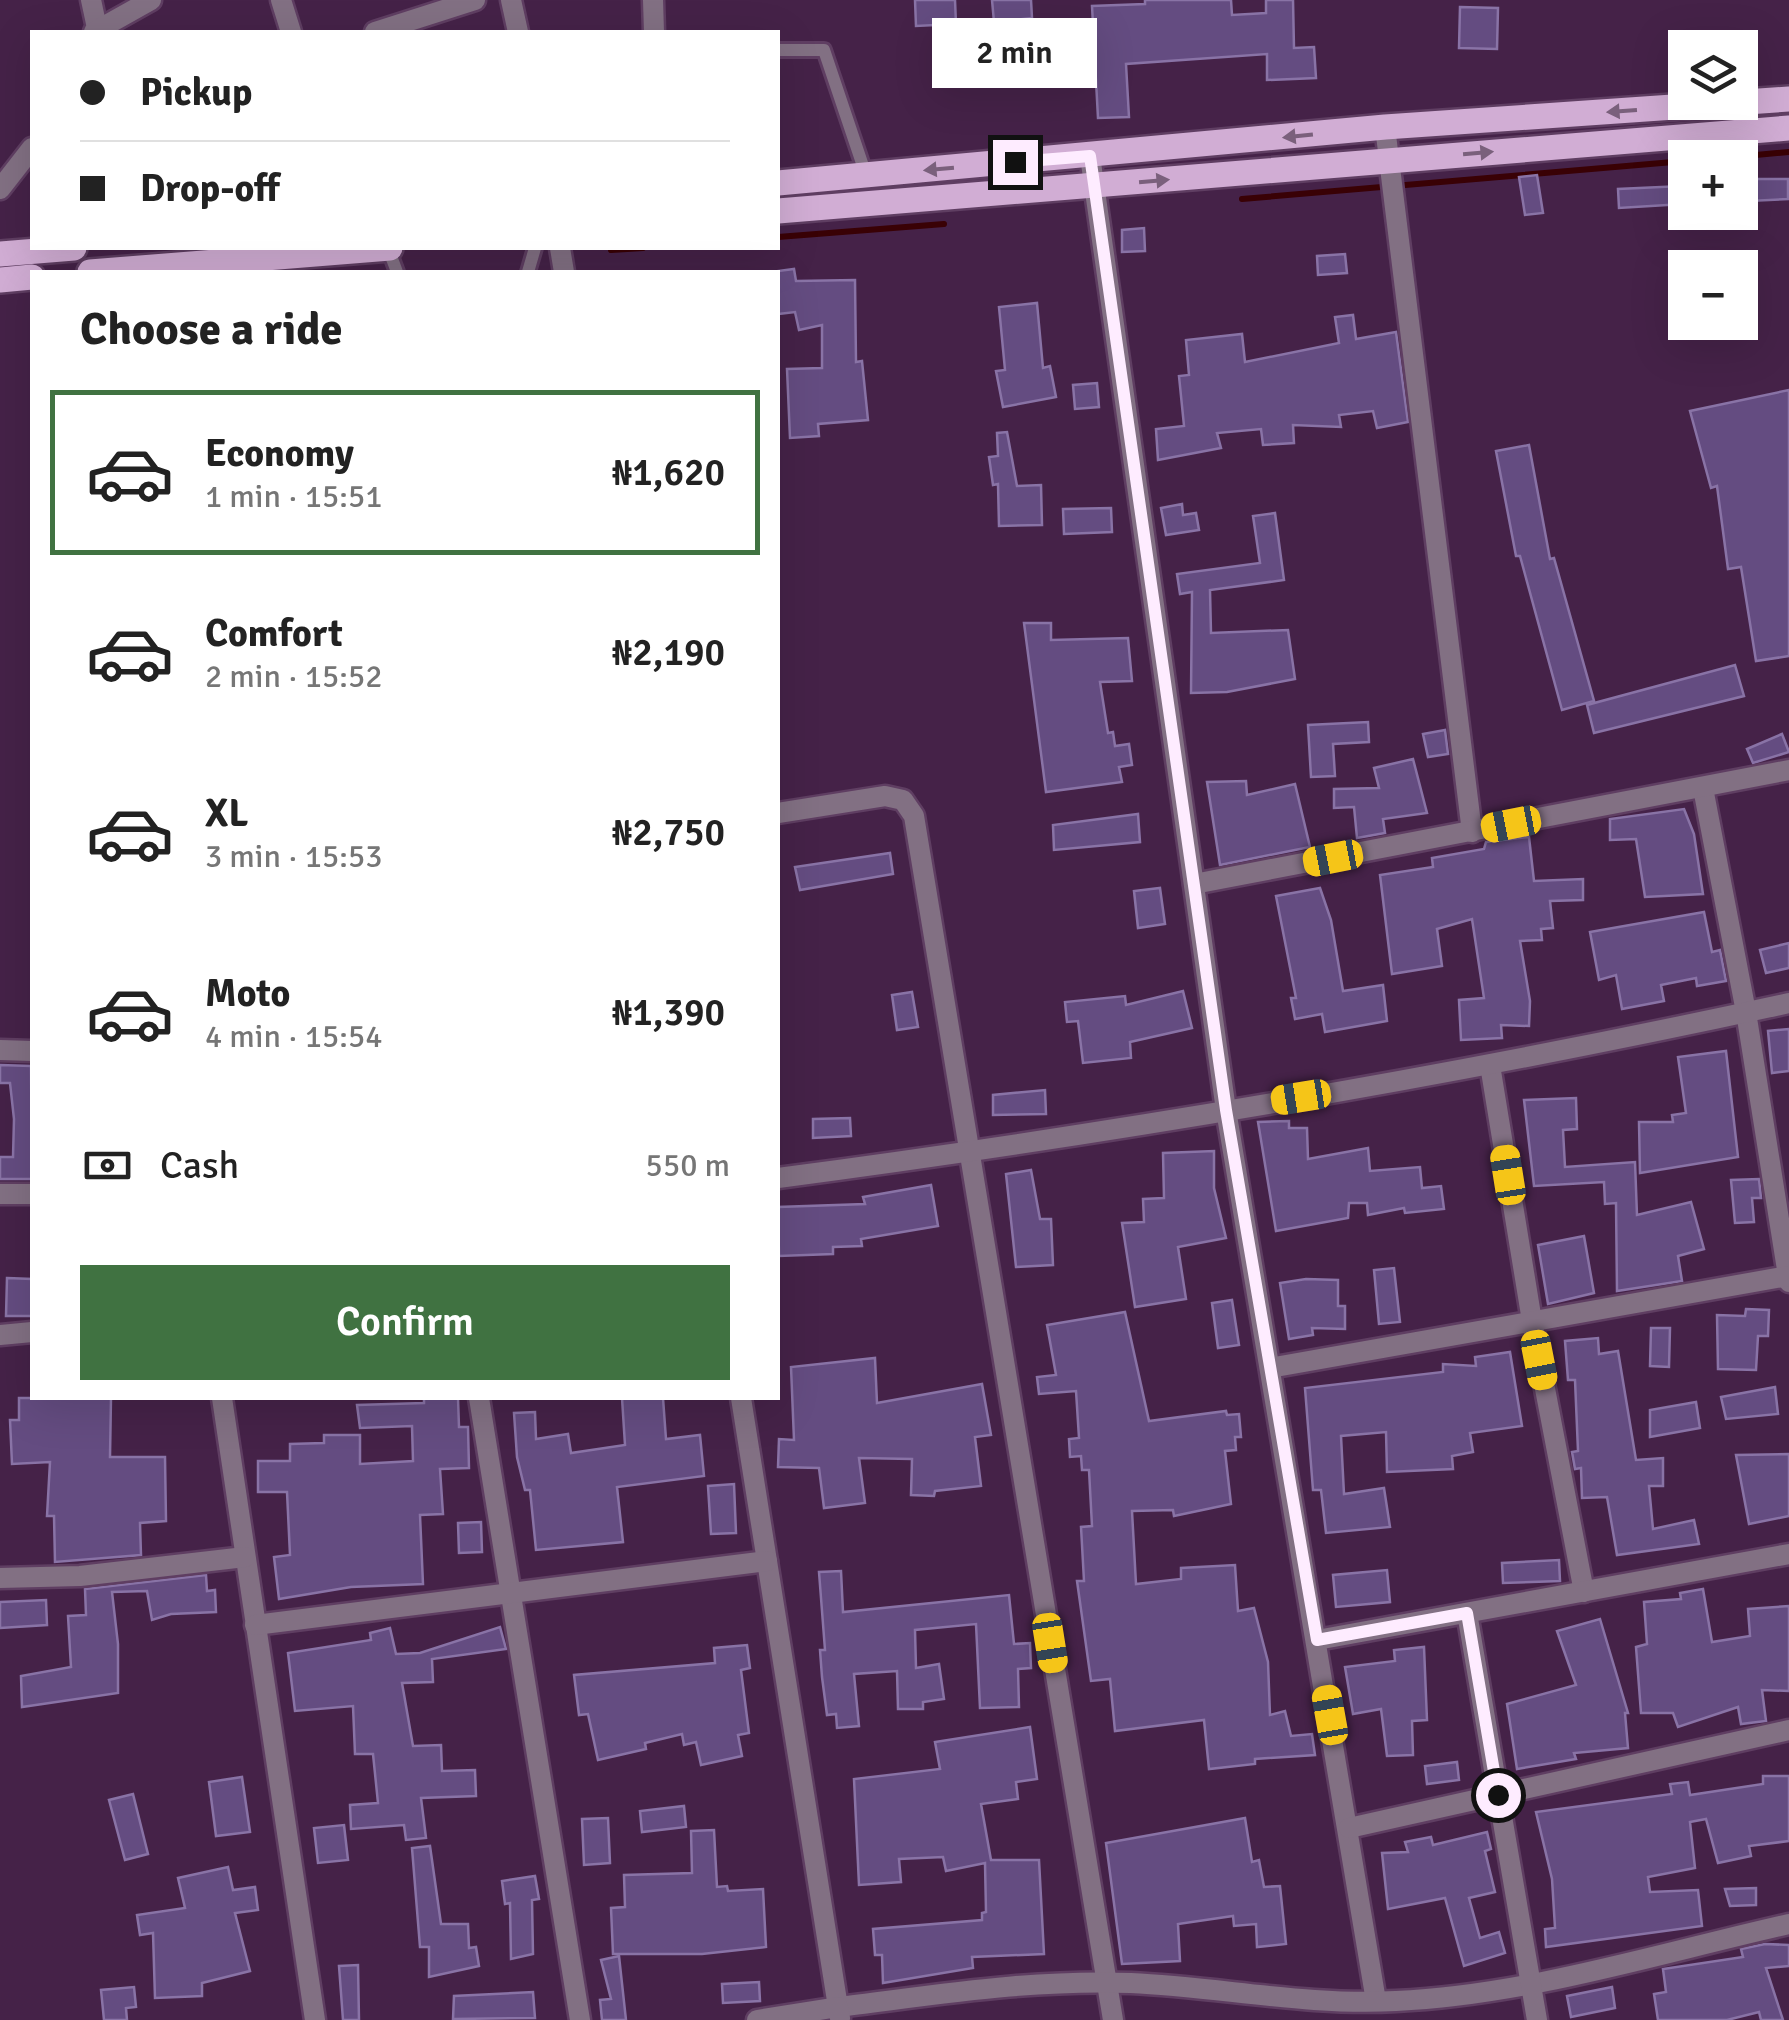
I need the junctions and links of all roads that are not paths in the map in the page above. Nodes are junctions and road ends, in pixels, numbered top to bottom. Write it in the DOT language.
graph roads {
  1 [pos="91,0"];
  2 [pos="151,0"];
  3 [pos="281,0"];
  4 [pos="475,0"];
  5 [pos="510,0"];
  6 [pos="653,0"];
  7 [pos="96,30"];
  8 [pos="290,30"];
  9 [pos="380,30"];
  10 [pos="518,30"];
  11 [pos="654,30"];
  12 [pos="780,50"];
  13 [pos="1789,100"];
  14 [pos="1385,128"];
  15 [pos="1789,128"];
  16 [pos="30,151"];
  17 [pos="1090,156"];
  18 [pos="866,175"];
  19 [pos="1390,177"];
  20 [pos="780,183"];
  21 [pos="1094,186"];
  22 [pos="0,189"];
  23 [pos="780,211"];
  24 [pos="49,250"];
  25 [pos="364,250"];
  26 [pos="0,254"];
  27 [pos="115,270"];
  28 [pos="30,277"];
  29 [pos="0,280"];
  30 [pos="1789,770"];
  31 [pos="1703,788"];
  32 [pos="780,813"];
  33 [pos="1472,832"];
  34 [pos="1194,884"];
  35 [pos="1789,1003"];
  36 [pos="1746,1012"];
  37 [pos="0,1050"];
  38 [pos="30,1052"];
  39 [pos="1490,1065"];
  40 [pos="1226,1110"];
  41 [pos="970,1153"];
  42 [pos="780,1178"];
  43 [pos="1782,1193"];
  44 [pos="0,1194"];
  45 [pos="30,1194"];
  46 [pos="1789,1279"];
  47 [pos="1532,1321"];
  48 [pos="30,1332"];
  49 [pos="0,1335"];
  50 [pos="1270,1368"];
  51 [pos="222,1400"];
  52 [pos="479,1400"];
  53 [pos="741,1400"];
  54 [pos="1789,1554"];
  55 [pos="246,1557"];
  56 [pos="767,1560"];
  57 [pos="0,1578"];
  58 [pos="510,1591"];
  59 [pos="1584,1592"];
  60 [pos="1467,1613"];
  61 [pos="256,1625"];
  62 [pos="1317,1640"];
  63 [pos="1789,1730"];
  64 [pos="1498,1795"];
  65 [pos="1349,1828"];
  66 [pos="1789,1924"];
  67 [pos="1530,1982"];
  68 [pos="1106,1983"];
  69 [pos="1376,2000"];
  70 [pos="839,2014"];
  71 [pos="315,2020"];
  72 [pos="580,2020"];
  73 [pos="757,2020"];
  74 [pos="1113,2020"];
  75 [pos="1536,2020"];
  1 -- 7 [label="street"];
  2 -- 7 [label="street"];
  3 -- 8 [label="street"];
  4 -- 9 [label="street"];
  5 -- 10 [label="street"];
  6 -- 11 [label="street"];
  12 -- 18 [label="lane"];
  13 -- 14 [label="main road, one-way"];
  14 -- 17 [label="main road, one-way"];
  14 -- 19 [label="street"];
  19 -- 15 [label="main road, one-way"];
  16 -- 22 [label="street"];
  17 -- 18 [label="main road, one-way"];
  17 -- 21 [label="street"];
  18 -- 20 [label="main road"];
  21 -- 19 [label="main road, one-way"];
  19 -- 33 [label="street"];
  21 -- 23 [label="main road"];
  21 -- 34 [label="street"];
  24 -- 26 [label="main road"];
  25 -- 27 [label="main road"];
  28 -- 29 [label="main road"];
  30 -- 31 [label="street"];
  31 -- 33 [label="street"];
  31 -- 36 [label="street"];
  32 -- 41 [label="street"];
  33 -- 34 [label="street"];
  34 -- 40 [label="street"];
  35 -- 36 [label="street"];
  36 -- 39 [label="street"];
  36 -- 43 [label="street"];
  37 -- 38 [label="street"];
  39 -- 40 [label="street"];
  39 -- 47 [label="street"];
  40 -- 41 [label="street"];
  40 -- 50 [label="street"];
  41 -- 42 [label="street"];
  41 -- 68 [label="street"];
  43 -- 46 [label="street"];
  44 -- 45 [label="street"];
  46 -- 47 [label="street"];
  47 -- 50 [label="street"];
  47 -- 59 [label="street"];
  48 -- 49 [label="street"];
  50 -- 62 [label="street"];
  51 -- 55 [label="street"];
  52 -- 58 [label="street"];
  53 -- 56 [label="street"];
  54 -- 59 [label="street"];
  55 -- 57 [label="street"];
  55 -- 61 [label="street"];
  56 -- 58 [label="street"];
  56 -- 70 [label="street"];
  58 -- 61 [label="street"];
  58 -- 72 [label="street"];
  59 -- 60 [label="street"];
  60 -- 62 [label="street"];
  60 -- 64 [label="street"];
  61 -- 71 [label="street"];
  62 -- 65 [label="street"];
  63 -- 64 [label="street"];
  64 -- 65 [label="street"];
  64 -- 67 [label="street"];
  65 -- 69 [label="street"];
  66 -- 67 [label="street"];
  67 -- 69 [label="street"];
  67 -- 75 [label="street"];
  68 -- 69 [label="street"];
  68 -- 70 [label="street"];
  68 -- 74 [label="street"];
  70 -- 73 [label="street"];
}
